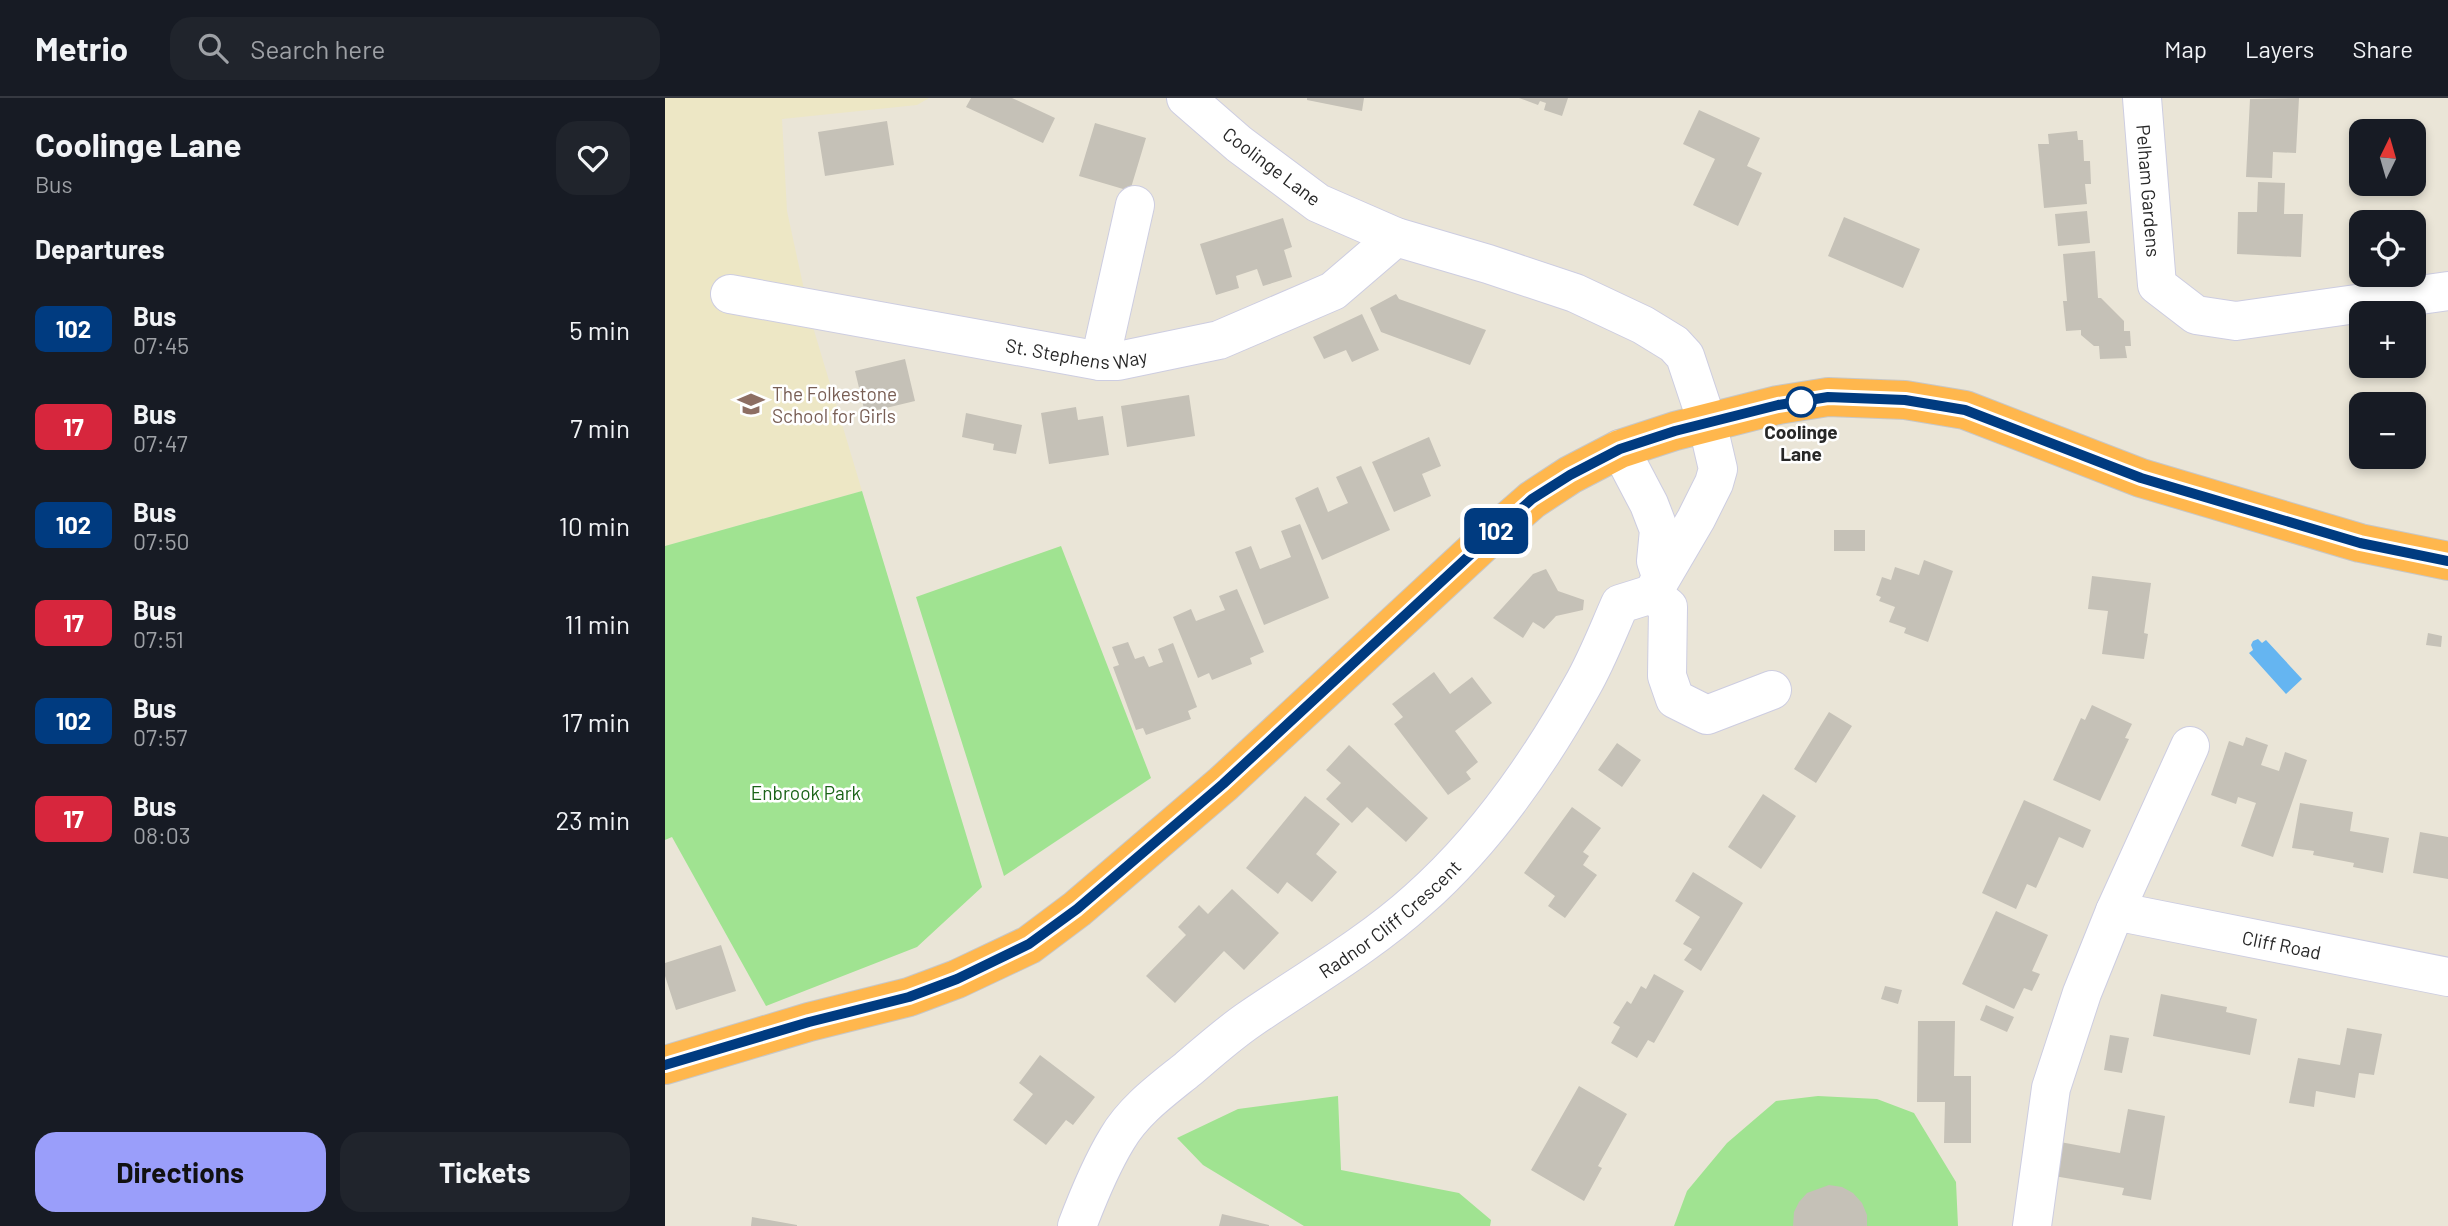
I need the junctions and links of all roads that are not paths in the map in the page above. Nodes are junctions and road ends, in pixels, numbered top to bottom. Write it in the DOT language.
graph roads {
  1 [pos="1186,98"];
  2 [pos="2142,98"];
  3 [pos="1135,205"];
  4 [pos="1396,237"];
  5 [pos="2448,291"];
  6 [pos="730,294"];
  7 [pos="1100,361"];
  8 [pos="1707,422"];
  9 [pos="1620,449"];
  10 [pos="2448,561"];
  11 [pos="1656,585"];
  12 [pos="1772,690"];
  13 [pos="2190,746"];
  14 [pos="2115,911"];
  15 [pos="2448,976"];
  16 [pos="665,1065"];
  17 [pos="1077,1226"];
  18 [pos="2032,1226"];
  1 -- 4 [label="street, Coolinge Lane"];
  2 -- 5 [label="street, Pelham Gardens"];
  3 -- 7 [label="street"];
  4 -- 7 [label="street, St. Stephens Way"];
  4 -- 8 [label="street, Coolinge Lane"];
  6 -- 7 [label="street, St. Stephens Way"];
  8 -- 9 [label="highway"];
  8 -- 10 [label="highway"];
  8 -- 11 [label="street"];
  9 -- 11 [label="street"];
  9 -- 16 [label="highway"];
  11 -- 12 [label="street"];
  11 -- 17 [label="street, Radnor Cliff Crescent"];
  13 -- 14 [label="street"];
  14 -- 15 [label="street, Cliff Road"];
  14 -- 18 [label="street"];
}
